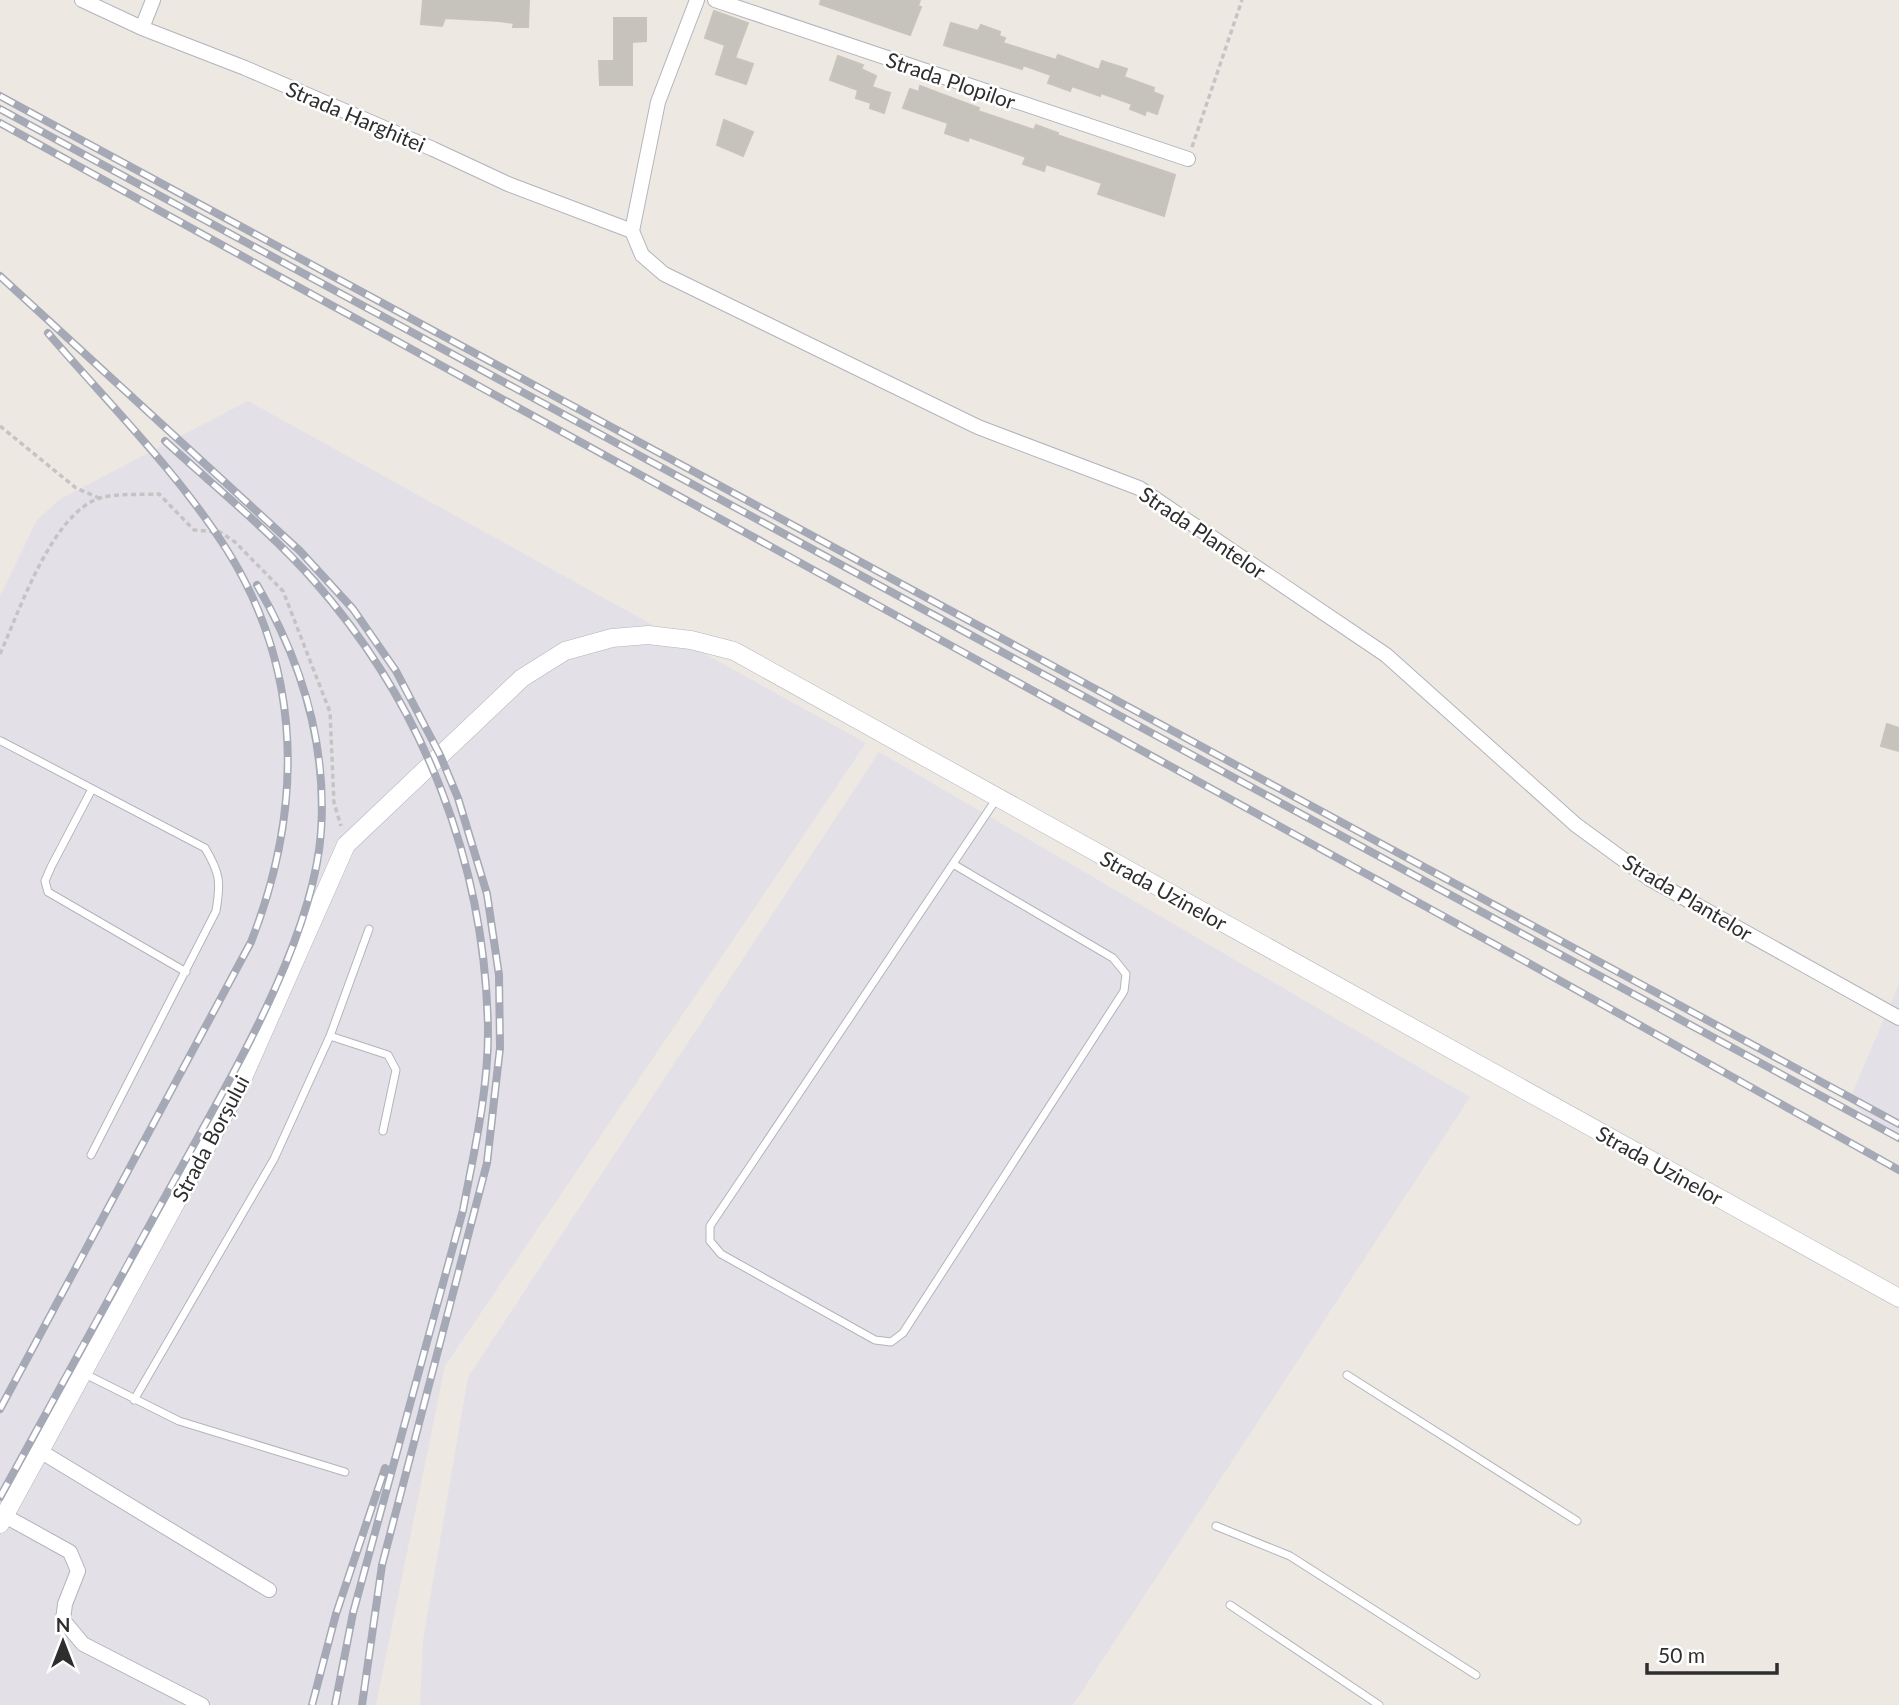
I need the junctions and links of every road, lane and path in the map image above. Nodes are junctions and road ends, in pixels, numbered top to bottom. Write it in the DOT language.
graph roads {
  1 [pos="82,0"];
  2 [pos="153,0"];
  3 [pos="697,0"];
  4 [pos="715,0"];
  5 [pos="1242,0"];
  6 [pos="142,28"];
  7 [pos="1188,159"];
  8 [pos="632,231"];
  9 [pos="0,426"];
  10 [pos="99,498"];
  11 [pos="0,654"];
  12 [pos="1,741"];
  13 [pos="431,764"];
  14 [pos="92,789"];
  15 [pos="998,798"];
  16 [pos="346,845"];
  17 [pos="953,864"];
  18 [pos="369,929"];
  19 [pos="186,972"];
  20 [pos="1899,1018"];
  21 [pos="330,1036"];
  22 [pos="383,1131"];
  23 [pos="91,1155"];
  24 [pos="1899,1298"];
  25 [pos="83,1373"];
  26 [pos="1347,1375"];
  27 [pos="134,1400"];
  28 [pos="40,1451"];
  29 [pos="345,1472"];
  30 [pos="2,1520"];
  31 [pos="1577,1521"];
  32 [pos="1216,1526"];
  33 [pos="269,1590"];
  34 [pos="1230,1605"];
  35 [pos="1476,1675"];
  36 [pos="202,1705"];
  37 [pos="1379,1705"];
  1 -- 6 [label="street, Strada Harghitei"];
  2 -- 6 [label="street"];
  3 -- 8 [label="street"];
  4 -- 7 [label="street, Strada Plopilor"];
  5 -- 7 [label="path"];
  6 -- 8 [label="street, Strada Harghitei"];
  8 -- 20 [label="street, Strada Plantelor"];
  9 -- 10 [label="path"];
  10 -- 11 [label="path"];
  10 -- 16 [label="path"];
  12 -- 14 [label="lane"];
  13 -- 15 [label="street, Strada Uzinelor"];
  13 -- 16 [label="street, Strada Borșului"];
  14 -- 19 [label="lane"];
  14 -- 19 [label="lane"];
  15 -- 17 [label="lane"];
  15 -- 24 [label="street, Strada Uzinelor"];
  16 -- 25 [label="street, Strada Borșului"];
  17 -- 17 [label="lane"];
  18 -- 21 [label="lane"];
  19 -- 23 [label="lane"];
  21 -- 22 [label="lane"];
  21 -- 27 [label="lane"];
  25 -- 27 [label="lane"];
  25 -- 28 [label="street, Strada Borșului"];
  26 -- 31 [label="lane"];
  27 -- 29 [label="lane"];
  28 -- 30 [label="street, Strada Borșului"];
  28 -- 33 [label="street"];
  30 -- 36 [label="street"];
  32 -- 35 [label="lane"];
  34 -- 37 [label="lane"];
}
